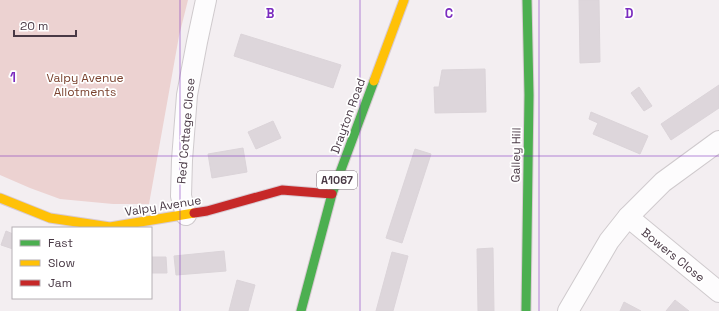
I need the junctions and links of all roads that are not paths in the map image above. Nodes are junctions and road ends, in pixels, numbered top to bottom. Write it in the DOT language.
graph roads {
  1 [pos="206,0"];
  2 [pos="404,0"];
  3 [pos="527,0"];
  4 [pos="719,140"];
  5 [pos="332,194"];
  6 [pos="0,198"];
  7 [pos="186,215"];
  8 [pos="628,217"];
  9 [pos="719,292"];
  10 [pos="301,311"];
  11 [pos="526,311"];
  12 [pos="568,311"];
  1 -- 7 [label="street, Red Cottage Close"];
  2 -- 5 [label="street, Drayton Road / A1067"];
  3 -- 11 [label="street, Galley Hill"];
  4 -- 8 [label="street"];
  5 -- 7 [label="street, Valpy Avenue"];
  5 -- 10 [label="street, Drayton Road / A1067"];
  6 -- 7 [label="street, Valpy Avenue"];
  8 -- 9 [label="street, Bowers Close"];
  8 -- 12 [label="street"];
}
